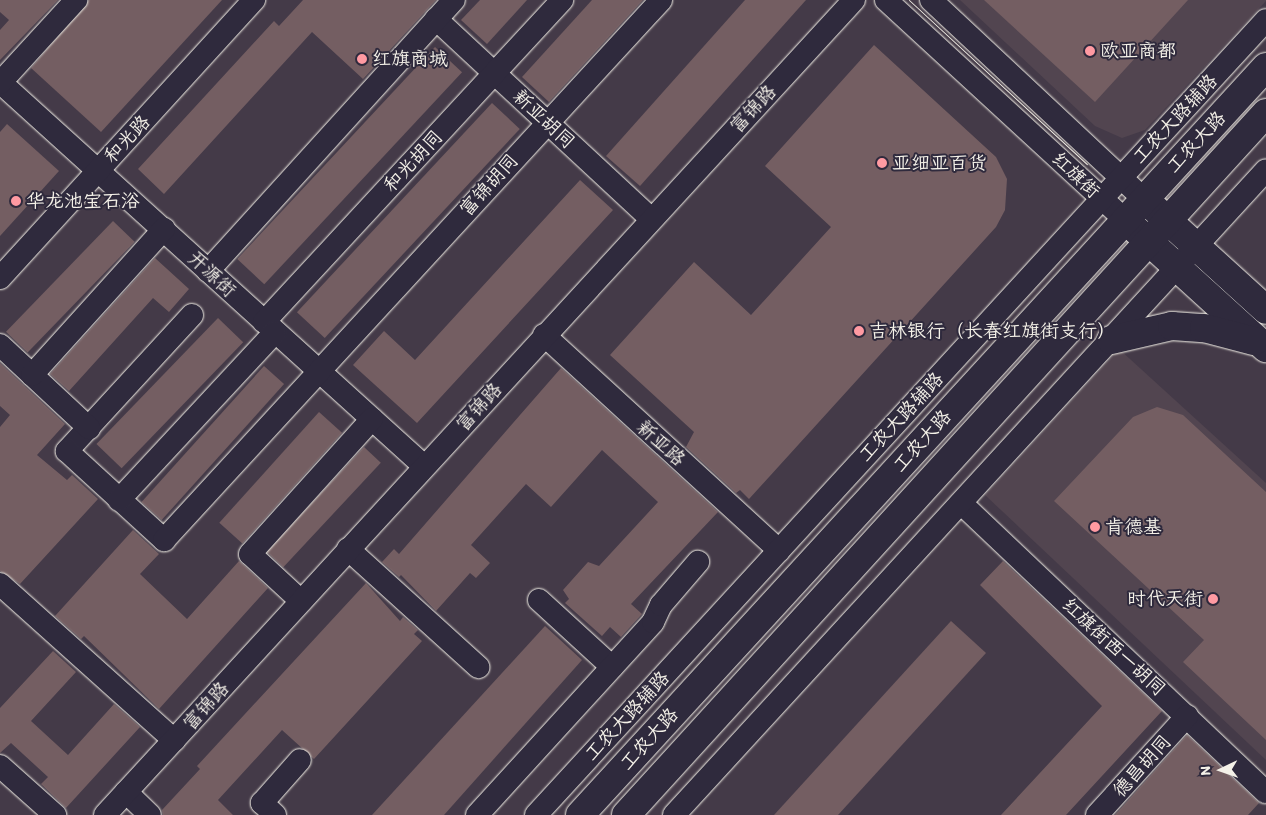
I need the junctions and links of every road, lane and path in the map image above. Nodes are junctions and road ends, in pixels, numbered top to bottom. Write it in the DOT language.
graph roads {
  1 [pos="76,0"];
  2 [pos="254,0"];
  3 [pos="454,0"];
  4 [pos="562,0"];
  5 [pos="661,0"];
  6 [pos="854,0"];
  7 [pos="886,0"];
  8 [pos="931,0"];
  9 [pos="436,19"];
  10 [pos="1266,20"];
  11 [pos="1266,67"];
  12 [pos="495,73"];
  13 [pos="0,83"];
  14 [pos="1266,114"];
  15 [pos="546,122"];
  16 [pos="1266,170"];
  17 [pos="98,171"];
  18 [pos="1120,178"];
  19 [pos="1101,198"];
  20 [pos="1144,199"];
  21 [pos="650,219"];
  22 [pos="1125,220"];
  23 [pos="1168,220"];
  24 [pos="164,229"];
  25 [pos="1148,242"];
  26 [pos="1196,246"];
  27 [pos="1176,267"];
  28 [pos="208,271"];
  29 [pos="0,278"];
  30 [pos="1266,310"];
  31 [pos="192,315"];
  32 [pos="270,327"];
  33 [pos="544,336"];
  34 [pos="1112,340"];
  35 [pos="0,345"];
  36 [pos="1262,345"];
  37 [pos="319,371"];
  38 [pos="32,375"];
  39 [pos="372,419"];
  40 [pos="89,428"];
  41 [pos="424,466"];
  42 [pos="120,500"];
  43 [pos="961,503"];
  44 [pos="348,549"];
  45 [pos="779,550"];
  46 [pos="698,562"];
  47 [pos="0,584"];
  48 [pos="539,600"];
  49 [pos="301,601"];
  50 [pos="478,667"];
  51 [pos="612,667"];
  52 [pos="1187,716"];
  53 [pos="174,740"];
  54 [pos="300,760"];
  55 [pos="0,766"];
  56 [pos="126,792"];
  57 [pos="1266,792"];
  58 [pos="55,815"];
  59 [pos="106,815"];
  60 [pos="150,815"];
  61 [pos="275,815"];
  62 [pos="477,815"];
  63 [pos="536,815"];
  64 [pos="580,815"];
  65 [pos="626,815"];
  66 [pos="674,815"];
  67 [pos="1097,815"];
  1 -- 13 [label="street"];
  2 -- 17 [label="street, 和光路"];
  3 -- 9 [label="street"];
  4 -- 12 [label="street, 和光胡同"];
  5 -- 15 [label="street, 富锦胡同"];
  6 -- 21 [label="street, 富锦路"];
  7 -- 19 [label="street, 红旗街"];
  8 -- 18 [label="street, 红旗街"];
  9 -- 12 [label="street, 新亚胡同"];
  9 -- 28 [label="street"];
  10 -- 18 [label="street, 工农大路辅路"];
  11 -- 20 [label="main road, 工农大路"];
  12 -- 15 [label="street, 新亚胡同"];
  12 -- 32 [label="street, 和光胡同"];
  13 -- 17 [label="street, 开源街"];
  14 -- 23 [label="main road, 工农大路"];
  15 -- 21 [label="street, 新亚胡同"];
  15 -- 37 [label="street, 富锦胡同"];
  16 -- 26 [label="street"];
  17 -- 24 [label="street, 开源街"];
  17 -- 29 [label="street, 和光路"];
  18 -- 19 [label="street, 工农大路辅路"];
  18 -- 20 [label="street, 红旗街"];
  19 -- 22 [label="street, 红旗街"];
  19 -- 45 [label="street, 工农大路辅路"];
  20 -- 22 [label="main road, 工农大路"];
  20 -- 23 [label="main road, 红旗街"];
  21 -- 33 [label="street, 富锦路"];
  22 -- 25 [label="main road, 红旗街"];
  22 -- 64 [label="main road, 工农大路"];
  23 -- 25 [label="main road, 工农大路"];
  23 -- 26 [label="main road, 红旗街"];
  24 -- 28 [label="street, 开源街"];
  24 -- 38 [label="street"];
  25 -- 27 [label="main road, 红旗街"];
  25 -- 65 [label="main road, 工农大路"];
  26 -- 27 [label="street"];
  26 -- 30 [label="main road, 红旗街"];
  27 -- 34 [label="street"];
  27 -- 36 [label="main road, 红旗街"];
  28 -- 32 [label="street, 开源街"];
  31 -- 40 [label="street"];
  32 -- 37 [label="street, 开源街"];
  32 -- 42 [label="street, 和光胡同"];
  33 -- 41 [label="street, 富锦路"];
  33 -- 45 [label="street, 新亚路"];
  34 -- 36 [label="main road"];
  34 -- 43 [label="street"];
  35 -- 38 [label="street"];
  37 -- 39 [label="street, 开源街"];
  37 -- 42 [label="street, 富锦胡同"];
  38 -- 40 [label="street"];
  39 -- 41 [label="street, 开源街"];
  39 -- 49 [label="street"];
  40 -- 42 [label="street"];
  41 -- 44 [label="street, 富锦路"];
  43 -- 52 [label="street, 红旗街西一胡同"];
  43 -- 66 [label="street"];
  44 -- 49 [label="street, 富锦路"];
  44 -- 50 [label="street"];
  45 -- 63 [label="street, 工农大路辅路"];
  46 -- 51 [label="street"];
  47 -- 53 [label="street"];
  48 -- 51 [label="street"];
  49 -- 53 [label="street, 富锦路"];
  51 -- 62 [label="street"];
  52 -- 57 [label="street, 红旗街西一胡同"];
  52 -- 67 [label="street, 德昌胡同"];
  53 -- 56 [label="street, 富锦路"];
  54 -- 61 [label="street"];
  55 -- 58 [label="street"];
  56 -- 59 [label="street, 富锦路"];
  56 -- 60 [label="street"];
}
